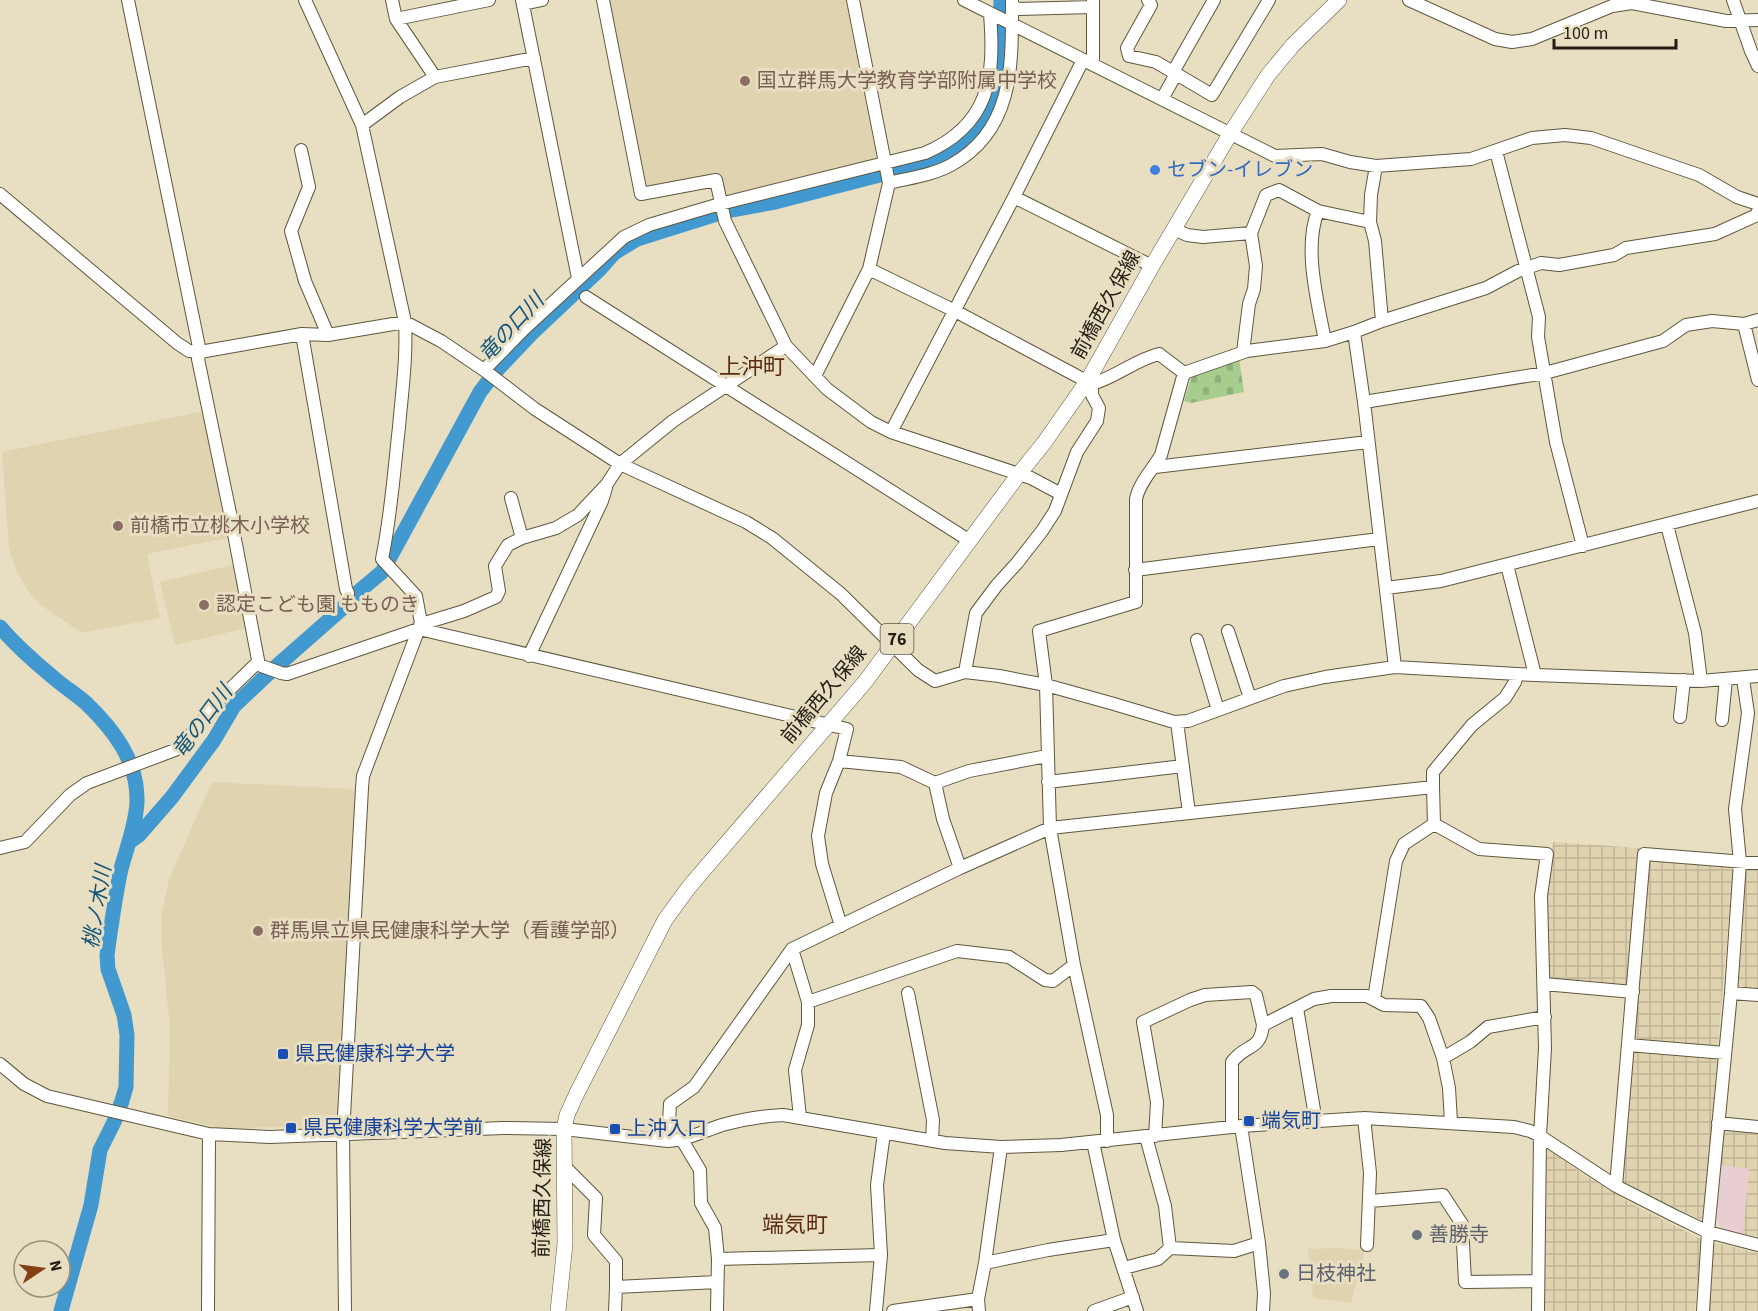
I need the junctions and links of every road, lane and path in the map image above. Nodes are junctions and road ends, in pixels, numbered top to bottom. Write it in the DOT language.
graph roads {
  1 [pos="128,0"];
  2 [pos="305,0"];
  3 [pos="392,0"];
  4 [pos="489,0"];
  5 [pos="542,0"];
  6 [pos="603,0"];
  7 [pos="853,0"];
  8 [pos="964,0"];
  9 [pos="1149,0"];
  10 [pos="1214,0"];
  11 [pos="1269,0"];
  12 [pos="1339,0"];
  13 [pos="1409,0"];
  14 [pos="1733,0"];
  15 [pos="523,2"];
  16 [pos="1012,2"];
  17 [pos="1093,3"];
  18 [pos="1041,4"];
  19 [pos="992,15"];
  20 [pos="396,19"];
  21 [pos="1758,20"];
  22 [pos="1740,21"];
  23 [pos="1011,24"];
  24 [pos="534,58"];
  25 [pos="1088,62"];
  26 [pos="1758,66"];
  27 [pos="1175,73"];
  28 [pos="435,77"];
  29 [pos="1162,99"];
  30 [pos="362,125"];
  31 [pos="1230,134"];
  32 [pos="301,150"];
  33 [pos="1496,151"];
  34 [pos="885,163"];
  35 [pos="1376,166"];
  36 [pos="889,182"];
  37 [pos="0,194"];
  38 [pos="1014,197"];
  39 [pos="1758,204"];
  40 [pos="721,205"];
  41 [pos="1318,211"];
  42 [pos="1758,211"];
  43 [pos="1370,222"];
  44 [pos="1174,229"];
  45 [pos="1251,233"];
  46 [pos="1152,266"];
  47 [pos="869,269"];
  48 [pos="1527,269"];
  49 [pos="578,278"];
  50 [pos="586,297"];
  51 [pos="955,311"];
  52 [pos="1758,320"];
  53 [pos="1382,321"];
  54 [pos="405,322"];
  55 [pos="1744,324"];
  56 [pos="1354,332"];
  57 [pos="302,334"];
  58 [pos="328,335"];
  59 [pos="1325,341"];
  60 [pos="786,346"];
  61 [pos="200,352"];
  62 [pos="1243,352"];
  63 [pos="484,370"];
  64 [pos="1184,373"];
  65 [pos="1545,373"];
  66 [pos="815,376"];
  67 [pos="1758,380"];
  68 [pos="1090,382"];
  69 [pos="726,386"];
  70 [pos="1364,402"];
  71 [pos="891,432"];
  72 [pos="1368,442"];
  73 [pos="620,464"];
  74 [pos="1155,467"];
  75 [pos="1019,474"];
  76 [pos="607,484"];
  77 [pos="1061,494"];
  78 [pos="512,498"];
  79 [pos="1758,501"];
  80 [pos="1667,525"];
  81 [pos="522,538"];
  82 [pos="1379,539"];
  83 [pos="970,541"];
  84 [pos="1583,546"];
  85 [pos="1507,565"];
  86 [pos="1135,570"];
  87 [pos="1386,588"];
  88 [pos="348,593"];
  89 [pos="420,626"];
  90 [pos="1228,631"];
  91 [pos="1197,640"];
  92 [pos="893,644"];
  93 [pos="529,656"];
  94 [pos="260,664"];
  95 [pos="1395,667"];
  96 [pos="965,672"];
  97 [pos="1516,674"];
  98 [pos="1535,675"];
  99 [pos="1758,676"];
  100 [pos="1743,678"];
  101 [pos="1726,679"];
  102 [pos="1684,680"];
  103 [pos="1701,681"];
  104 [pos="1046,686"];
  105 [pos="1250,698"];
  106 [pos="1218,710"];
  107 [pos="1680,717"];
  108 [pos="1722,720"];
  109 [pos="1177,722"];
  110 [pos="829,724"];
  111 [pos="1047,756"];
  112 [pos="839,761"];
  113 [pos="1183,766"];
  114 [pos="1048,782"];
  115 [pos="935,783"];
  116 [pos="1433,787"];
  117 [pos="1190,813"];
  118 [pos="1434,824"];
  119 [pos="1050,828"];
  120 [pos="0,848"];
  121 [pos="1740,862"];
  122 [pos="1758,863"];
  123 [pos="960,868"];
  124 [pos="841,926"];
  125 [pos="792,949"];
  126 [pos="1074,965"];
  127 [pos="1544,984"];
  128 [pos="1633,992"];
  129 [pos="908,993"];
  130 [pos="1731,993"];
  131 [pos="1758,995"];
  132 [pos="1374,999"];
  133 [pos="808,1002"];
  134 [pos="1297,1008"];
  135 [pos="1545,1017"];
  136 [pos="1263,1025"];
  137 [pos="1628,1045"];
  138 [pos="1725,1053"];
  139 [pos="1443,1058"];
  140 [pos="0,1064"];
  141 [pos="800,1118"];
  142 [pos="1364,1119"];
  143 [pos="1316,1122"];
  144 [pos="1451,1122"];
  145 [pos="1718,1123"];
  146 [pos="1237,1127"];
  147 [pos="1758,1127"];
  148 [pos="564,1129"];
  149 [pos="884,1132"];
  150 [pos="209,1134"];
  151 [pos="343,1134"];
  152 [pos="1150,1136"];
  153 [pos="1540,1136"];
  154 [pos="682,1140"];
  155 [pos="932,1141"];
  156 [pos="1107,1141"];
  157 [pos="668,1142"];
  158 [pos="1093,1142"];
  159 [pos="1001,1147"];
  160 [pos="564,1167"];
  161 [pos="1616,1186"];
  162 [pos="1370,1201"];
  163 [pos="1708,1232"];
  164 [pos="1114,1240"];
  165 [pos="1259,1243"];
  166 [pos="1367,1245"];
  167 [pos="1758,1245"];
  168 [pos="1170,1248"];
  169 [pos="881,1255"];
  170 [pos="718,1259"];
  171 [pos="985,1263"];
  172 [pos="1124,1268"];
  173 [pos="1538,1281"];
  174 [pos="717,1282"];
  175 [pos="616,1287"];
  176 [pos="1133,1297"];
  177 [pos="978,1305"];
  178 [pos="208,1311"];
  179 [pos="345,1311"];
  180 [pos="558,1311"];
  181 [pos="615,1311"];
  182 [pos="717,1311"];
  183 [pos="876,1311"];
  184 [pos="893,1311"];
  185 [pos="1094,1311"];
  186 [pos="1137,1311"];
  187 [pos="1263,1311"];
  188 [pos="1538,1311"];
  189 [pos="1703,1311"];
  1 -- 61 [label="street"];
  2 -- 30 [label="street"];
  3 -- 20 [label="street"];
  4 -- 20 [label="street"];
  5 -- 15 [label="street"];
  6 -- 40 [label="street"];
  7 -- 34 [label="street"];
  8 -- 19 [label="street"];
  9 -- 27 [label="street"];
  10 -- 27 [label="street"];
  11 -- 27 [label="street"];
  12 -- 31 [label="main road, 前橋西久保線 / 76"];
  13 -- 22 [label="street"];
  14 -- 22 [label="street"];
  15 -- 24 [label="street"];
  16 -- 18 [label="street"];
  16 -- 23 [label="street"];
  17 -- 18 [label="street"];
  17 -- 25 [label="street"];
  19 -- 23 [label="street"];
  19 -- 34 [label="street"];
  20 -- 28 [label="street"];
  21 -- 22 [label="street"];
  22 -- 26 [label="street"];
  23 -- 25 [label="street"];
  23 -- 36 [label="street"];
  24 -- 28 [label="street"];
  24 -- 49 [label="street"];
  25 -- 29 [label="street"];
  25 -- 38 [label="street"];
  27 -- 29 [label="street"];
  28 -- 30 [label="street"];
  29 -- 31 [label="street"];
  30 -- 54 [label="street"];
  31 -- 35 [label="street"];
  31 -- 44 [label="main road, 前橋西久保線 / 76"];
  32 -- 58 [label="street"];
  33 -- 35 [label="street"];
  33 -- 39 [label="street"];
  33 -- 48 [label="street"];
  34 -- 36 [label="street"];
  34 -- 40 [label="street"];
  35 -- 43 [label="street"];
  36 -- 47 [label="street"];
  37 -- 61 [label="street"];
  38 -- 46 [label="street"];
  38 -- 51 [label="street"];
  40 -- 49 [label="street"];
  40 -- 60 [label="street"];
  41 -- 43 [label="street"];
  41 -- 45 [label="street"];
  41 -- 59 [label="street"];
  42 -- 48 [label="street"];
  43 -- 53 [label="street"];
  44 -- 45 [label="street"];
  44 -- 46 [label="main road, 前橋西久保線 / 76"];
  45 -- 62 [label="street"];
  46 -- 68 [label="main road, 前橋西久保線 / 76"];
  47 -- 51 [label="street"];
  47 -- 66 [label="street"];
  48 -- 53 [label="street"];
  48 -- 65 [label="street"];
  49 -- 63 [label="street"];
  50 -- 69 [label="street"];
  51 -- 68 [label="street"];
  51 -- 71 [label="street"];
  52 -- 55 [label="street"];
  53 -- 56 [label="street"];
  54 -- 58 [label="street"];
  54 -- 63 [label="street"];
  54 -- 89 [label="street"];
  55 -- 65 [label="street"];
  55 -- 67 [label="street"];
  56 -- 59 [label="street"];
  56 -- 70 [label="street"];
  57 -- 58 [label="street"];
  57 -- 61 [label="street"];
  57 -- 88 [label="street"];
  59 -- 62 [label="street"];
  60 -- 66 [label="street"];
  60 -- 69 [label="street"];
  61 -- 94 [label="street"];
  62 -- 64 [label="street"];
  63 -- 73 [label="street"];
  64 -- 68 [label="street"];
  64 -- 74 [label="street"];
  65 -- 70 [label="street"];
  65 -- 84 [label="street"];
  66 -- 71 [label="street"];
  68 -- 75 [label="main road, 前橋西久保線 / 76"];
  68 -- 77 [label="street"];
  69 -- 73 [label="street"];
  69 -- 83 [label="street"];
  70 -- 72 [label="street"];
  71 -- 75 [label="street"];
  72 -- 74 [label="street"];
  72 -- 82 [label="street"];
  73 -- 76 [label="street"];
  73 -- 92 [label="street"];
  74 -- 86 [label="street"];
  75 -- 77 [label="street"];
  75 -- 83 [label="main road, 前橋西久保線 / 76"];
  76 -- 81 [label="street"];
  76 -- 93 [label="street"];
  77 -- 96 [label="street"];
  78 -- 81 [label="street"];
  79 -- 80 [label="street"];
  80 -- 84 [label="street"];
  80 -- 103 [label="street"];
  81 -- 89 [label="street"];
  82 -- 86 [label="street"];
  82 -- 87 [label="street"];
  83 -- 92 [label="main road, 前橋西久保線 / 76"];
  84 -- 85 [label="street"];
  85 -- 87 [label="street"];
  85 -- 98 [label="street"];
  86 -- 104 [label="street"];
  87 -- 95 [label="street"];
  89 -- 93 [label="street"];
  89 -- 94 [label="street"];
  89 -- 151 [label="street"];
  90 -- 105 [label="street"];
  91 -- 106 [label="street"];
  92 -- 96 [label="street"];
  92 -- 110 [label="main road, 前橋西久保線 / 76"];
  93 -- 110 [label="street"];
  94 -- 120 [label="street"];
  95 -- 97 [label="street"];
  95 -- 105 [label="street"];
  96 -- 104 [label="street"];
  97 -- 98 [label="street"];
  97 -- 116 [label="street"];
  98 -- 102 [label="street"];
  99 -- 100 [label="street"];
  100 -- 101 [label="street"];
  100 -- 121 [label="street"];
  101 -- 103 [label="street"];
  101 -- 108 [label="street"];
  102 -- 103 [label="street"];
  102 -- 107 [label="street"];
  104 -- 109 [label="street"];
  104 -- 111 [label="street"];
  105 -- 106 [label="street"];
  106 -- 109 [label="street"];
  109 -- 113 [label="street"];
  110 -- 112 [label="street"];
  110 -- 148 [label="main road, 前橋西久保線 / 76"];
  111 -- 114 [label="street"];
  111 -- 115 [label="street"];
  112 -- 115 [label="street"];
  112 -- 124 [label="street"];
  113 -- 114 [label="street"];
  113 -- 117 [label="street"];
  114 -- 119 [label="street"];
  115 -- 123 [label="street"];
  116 -- 117 [label="street"];
  116 -- 118 [label="street"];
  117 -- 119 [label="street"];
  118 -- 127 [label="street"];
  118 -- 132 [label="street"];
  119 -- 123 [label="street"];
  119 -- 126 [label="street"];
  121 -- 122 [label="street"];
  121 -- 128 [label="street"];
  121 -- 130 [label="street"];
  123 -- 124 [label="street"];
  124 -- 125 [label="street"];
  125 -- 133 [label="street"];
  125 -- 157 [label="street"];
  126 -- 133 [label="street"];
  126 -- 156 [label="street"];
  127 -- 128 [label="street"];
  127 -- 135 [label="street"];
  128 -- 137 [label="street"];
  129 -- 155 [label="street"];
  130 -- 131 [label="street"];
  130 -- 138 [label="street"];
  132 -- 134 [label="street"];
  132 -- 139 [label="street"];
  133 -- 141 [label="street"];
  134 -- 136 [label="street"];
  134 -- 143 [label="street"];
  135 -- 139 [label="street"];
  135 -- 153 [label="street"];
  136 -- 146 [label="street"];
  136 -- 152 [label="street"];
  137 -- 138 [label="street"];
  137 -- 161 [label="street"];
  138 -- 145 [label="street"];
  139 -- 144 [label="street"];
  140 -- 150 [label="street"];
  141 -- 149 [label="street"];
  141 -- 154 [label="street"];
  142 -- 143 [label="street"];
  142 -- 144 [label="street"];
  142 -- 162 [label="street"];
  143 -- 146 [label="street"];
  144 -- 153 [label="street"];
  145 -- 147 [label="street"];
  145 -- 163 [label="street"];
  146 -- 152 [label="street"];
  146 -- 165 [label="street"];
  148 -- 151 [label="street"];
  148 -- 157 [label="street"];
  148 -- 160 [label="main road, 前橋西久保線 / 76"];
  149 -- 155 [label="street"];
  149 -- 169 [label="street"];
  150 -- 151 [label="street"];
  150 -- 178 [label="street"];
  151 -- 179 [label="street"];
  152 -- 156 [label="street"];
  152 -- 168 [label="street"];
  153 -- 161 [label="street"];
  153 -- 173 [label="street"];
  154 -- 157 [label="street"];
  154 -- 170 [label="street"];
  155 -- 159 [label="street"];
  156 -- 158 [label="street"];
  158 -- 159 [label="street"];
  158 -- 164 [label="street"];
  159 -- 171 [label="street"];
  160 -- 175 [label="street"];
  160 -- 180 [label="main road, 前橋西久保線 / 76"];
  161 -- 163 [label="street"];
  162 -- 166 [label="street"];
  162 -- 173 [label="street"];
  163 -- 167 [label="street"];
  163 -- 189 [label="street"];
  164 -- 171 [label="street"];
  164 -- 172 [label="street"];
  165 -- 168 [label="street"];
  165 -- 187 [label="street"];
  168 -- 172 [label="street"];
  169 -- 170 [label="street"];
  169 -- 183 [label="street"];
  170 -- 174 [label="street"];
  171 -- 177 [label="street"];
  172 -- 176 [label="street"];
  173 -- 188 [label="street"];
  174 -- 175 [label="street"];
  174 -- 182 [label="street"];
  175 -- 181 [label="street"];
  176 -- 185 [label="street"];
  176 -- 186 [label="street"];
  177 -- 184 [label="street"];
}
